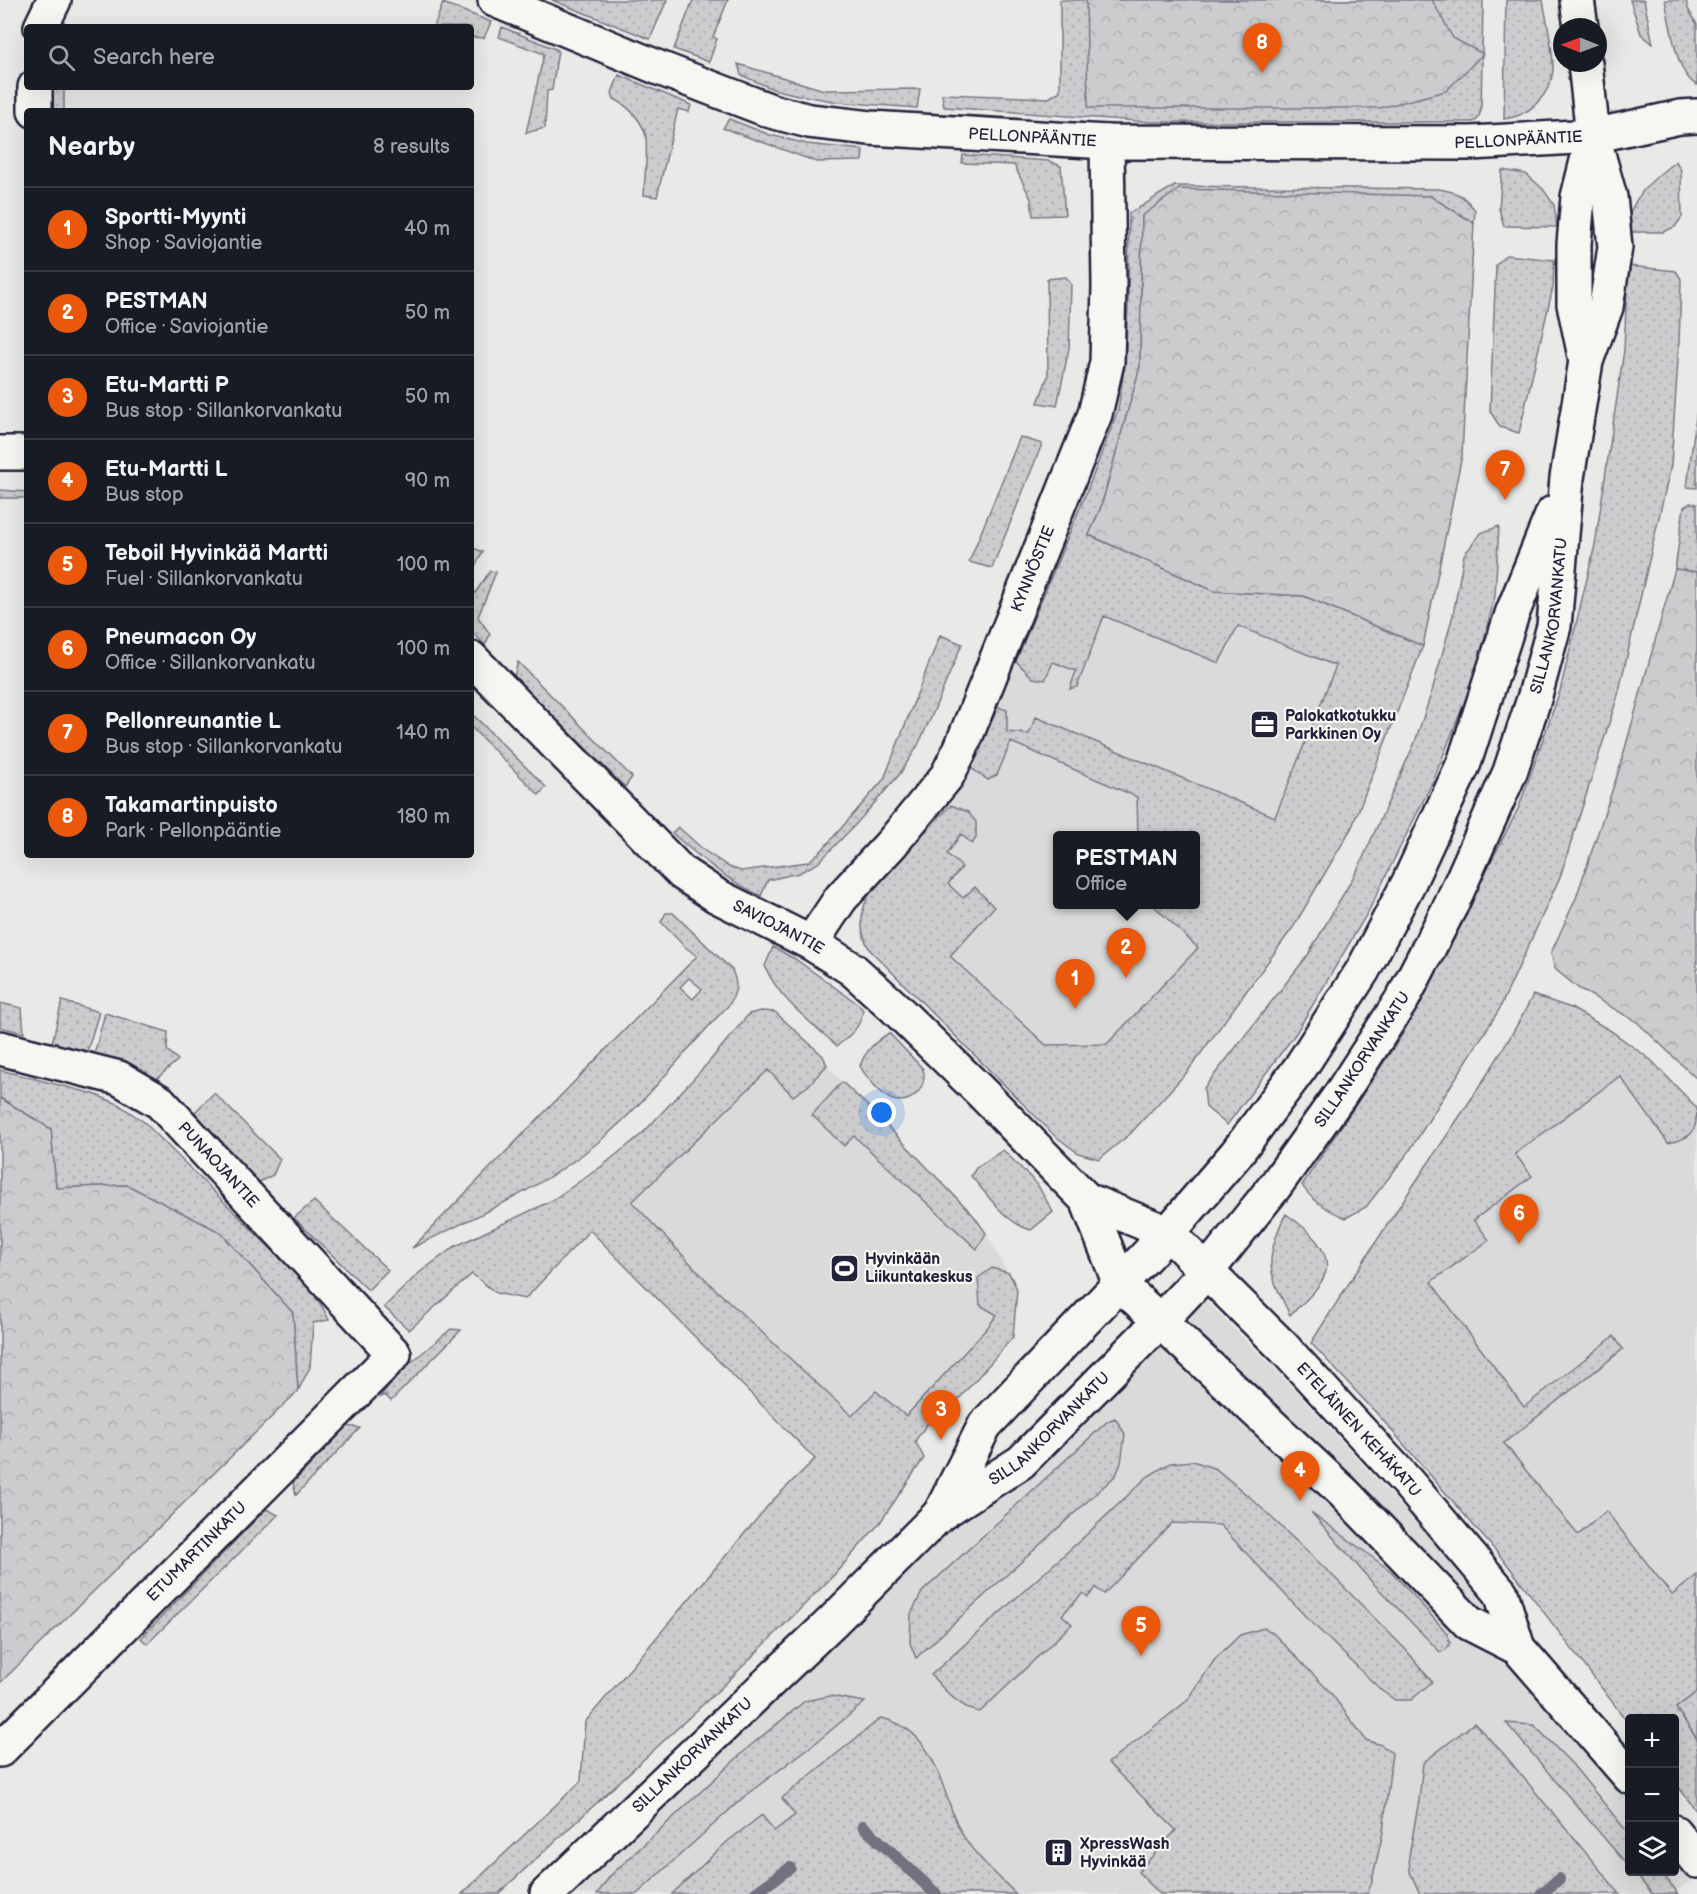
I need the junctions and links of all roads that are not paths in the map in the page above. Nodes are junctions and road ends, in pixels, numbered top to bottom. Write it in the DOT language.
graph roads {
  1 [pos="54,0"];
  2 [pos="495,0"];
  3 [pos="1577,0"];
  4 [pos="1580,18"];
  5 [pos="42,24"];
  6 [pos="1586,72"];
  7 [pos="34,90"];
  8 [pos="35,108"];
  9 [pos="1697,116"];
  10 [pos="1593,136"];
  11 [pos="1107,142"];
  12 [pos="0,453"];
  13 [pos="24,453"];
  14 [pos="1567,478"];
  15 [pos="474,660"];
  16 [pos="811,943"];
  17 [pos="0,1048"];
  18 [pos="1087,1200"];
  19 [pos="1168,1233"];
  20 [pos="1207,1271"];
  21 [pos="1120,1284"];
  22 [pos="1159,1322"];
  23 [pos="394,1353"];
  24 [pos="940,1514"];
  25 [pos="1518,1648"];
  26 [pos="0,1750"];
  27 [pos="1625,1773"];
  28 [pos="1679,1838"];
  29 [pos="1697,1861"];
  30 [pos="547,1894"];
  1 -- 5 [label="main road"];
  2 -- 11 [label="main road, PELLONPÄÄNTIE"];
  3 -- 4 [label="main road"];
  6 -- 10 [label="main road, SILLANKORVANKATU"];
  7 -- 8 [label="main road"];
  9 -- 10 [label="main road, PELLONPÄÄNTIE"];
  10 -- 11 [label="main road, PELLONPÄÄNTIE"];
  10 -- 14 [label="main road, SILLANKORVANKATU"];
  11 -- 16 [label="main road, KYNNÖSTIE"];
  12 -- 13 [label="main road"];
  14 -- 19 [label="main road, SILLANKORVANKATU"];
  14 -- 20 [label="main road, SILLANKORVANKATU"];
  15 -- 16 [label="main road, SAVIOJANTIE"];
  16 -- 18 [label="main road, SAVIOJANTIE"];
  17 -- 23 [label="main road, PUNAOJANTIE"];
  18 -- 19 [label="main road, SAVIOJANTIE"];
  18 -- 21 [label="main road, SAVIOJANTIE"];
  19 -- 20 [label="main road, ETELÄINEN KEHÄKATU"];
  19 -- 21 [label="main road, SILLANKORVANKATU"];
  20 -- 22 [label="main road, SILLANKORVANKATU"];
  20 -- 25 [label="main road, ETELÄINEN KEHÄKATU"];
  21 -- 22 [label="main road, ETELÄINEN KEHÄKATU"];
  21 -- 24 [label="main road, SILLANKORVANKATU"];
  22 -- 24 [label="main road, SILLANKORVANKATU"];
  22 -- 25 [label="main road, ETELÄINEN KEHÄKATU"];
  23 -- 26 [label="main road, ETUMARTINKATU"];
  24 -- 30 [label="main road, SILLANKORVANKATU"];
  25 -- 27 [label="main road, ETELÄINEN KEHÄKATU"];
  28 -- 29 [label="main road"];
}
